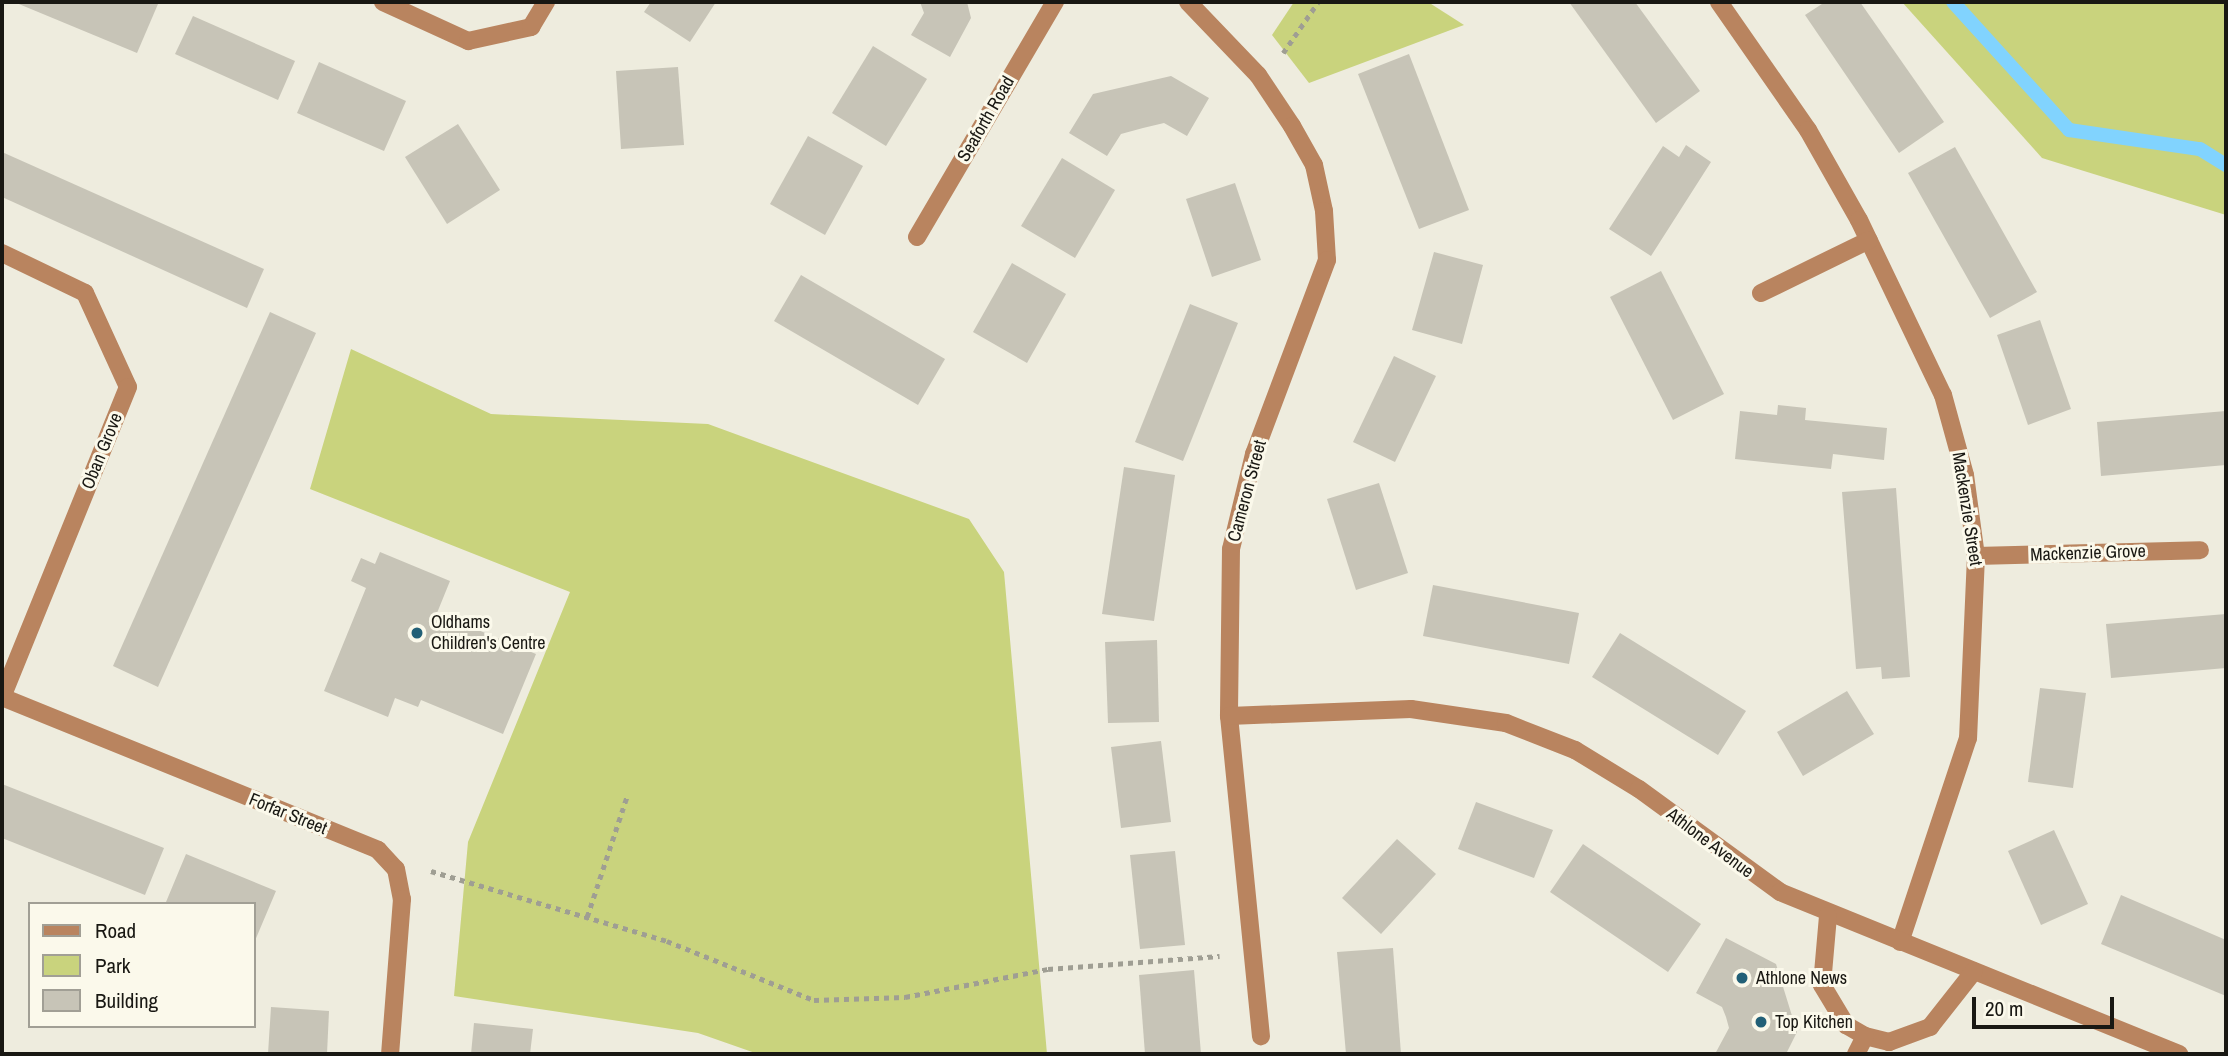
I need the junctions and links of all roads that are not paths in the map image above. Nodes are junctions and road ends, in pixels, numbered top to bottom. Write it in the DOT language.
graph roads {
  1 [pos="383,2"];
  2 [pos="546,2"];
  3 [pos="1055,2"];
  4 [pos="1188,2"];
  5 [pos="1719,2"];
  6 [pos="917,237"];
  7 [pos="1869,240"];
  8 [pos="2,253"];
  9 [pos="1761,293"];
  10 [pos="2200,550"];
  11 [pos="1976,556"];
  12 [pos="2,697"];
  13 [pos="1229,716"];
  14 [pos="1828,916"];
  15 [pos="1900,942"];
  16 [pos="1974,971"];
  17 [pos="1261,1036"];
  18 [pos="1865,1036"];
  19 [pos="390,1054"];
  20 [pos="1856,1054"];
  21 [pos="2179,1054"];
  1 -- 2 [label="street"];
  3 -- 6 [label="street, Seaforth Road"];
  4 -- 13 [label="street, Cameron Street"];
  5 -- 7 [label="street, Mackenzie Street"];
  7 -- 9 [label="street"];
  7 -- 11 [label="street, Mackenzie Street"];
  8 -- 12 [label="street, Oban Grove"];
  10 -- 11 [label="street, Mackenzie Grove"];
  11 -- 15 [label="street, Mackenzie Street"];
  12 -- 19 [label="street, Forfar Street"];
  13 -- 14 [label="street, Athlone Avenue"];
  13 -- 17 [label="street, Cameron Street"];
  14 -- 15 [label="street, Athlone Avenue"];
  14 -- 18 [label="street"];
  15 -- 16 [label="street, Athlone Avenue"];
  16 -- 18 [label="street"];
  16 -- 21 [label="street, Athlone Avenue"];
  18 -- 20 [label="street"];
}
